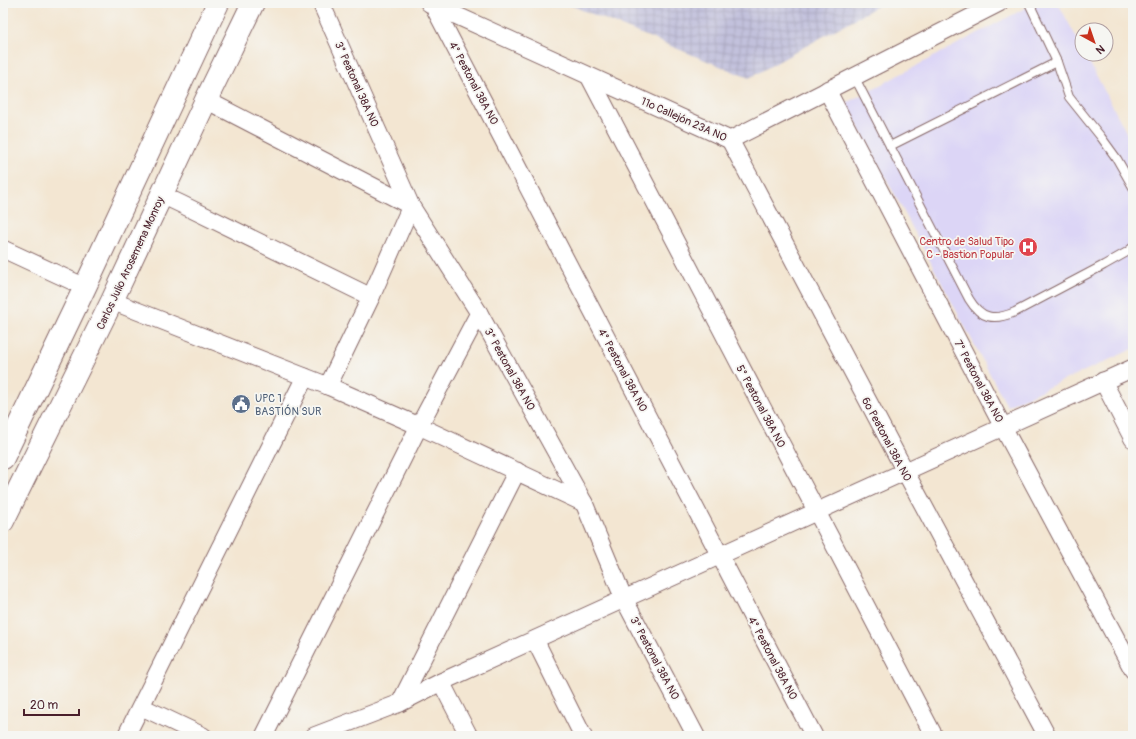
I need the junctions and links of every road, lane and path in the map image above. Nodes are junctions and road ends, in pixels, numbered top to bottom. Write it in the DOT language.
graph roads {
  1 [pos="218,3"];
  2 [pos="253,3"];
  3 [pos="321,3"];
  4 [pos="999,3"];
  5 [pos="1029,3"];
  6 [pos="431,4"];
  7 [pos="1057,62"];
  8 [pos="589,76"];
  9 [pos="854,76"];
  10 [pos="827,90"];
  11 [pos="206,100"];
  12 [pos="730,140"];
  13 [pos="890,146"];
  14 [pos="1133,187"];
  15 [pos="162,195"];
  16 [pos="411,206"];
  17 [pos="1133,247"];
  18 [pos="3,249"];
  19 [pos="85,287"];
  20 [pos="371,297"];
  21 [pos="112,301"];
  22 [pos="479,313"];
  23 [pos="1133,368"];
  24 [pos="305,377"];
  25 [pos="1103,381"];
  26 [pos="328,386"];
  27 [pos="419,426"];
  28 [pos="1003,427"];
  29 [pos="1133,439"];
  30 [pos="3,458"];
  31 [pos="517,471"];
  32 [pos="905,472"];
  33 [pos="584,503"];
  34 [pos="817,512"];
  35 [pos="3,521"];
  36 [pos="720,556"];
  37 [pos="624,599"];
  38 [pos="535,640"];
  39 [pos="1133,670"];
  40 [pos="441,682"];
  41 [pos="400,702"];
  42 [pos="142,707"];
  43 [pos="126,736"];
  44 [pos="203,736"];
  45 [pos="264,736"];
  46 [pos="314,736"];
  47 [pos="469,736"];
  48 [pos="583,736"];
  49 [pos="696,736"];
  50 [pos="814,736"];
  51 [pos="934,736"];
  52 [pos="1047,736"];
  1 -- 19 [label="main road"];
  2 -- 11 [label="main road, Carlos Julio Arosemena Monroy"];
  3 -- 16 [label="street, 3° Peatonal 38A NO"];
  4 -- 9 [label="street, 11º Callejón 23A NO"];
  5 -- 7 [label="lane"];
  6 -- 8 [label="street, 11º Callejón 23A NO"];
  6 -- 36 [label="street, 4° Peatonal 38A NO"];
  7 -- 13 [label="lane"];
  7 -- 14 [label="lane"];
  8 -- 12 [label="street, 11º Callejón 23A NO"];
  8 -- 34 [label="street, 5° Peatonal 38A NO"];
  9 -- 10 [label="street, 11º Callejón 23A NO"];
  9 -- 13 [label="lane"];
  10 -- 12 [label="street, 11º Callejón 23A NO"];
  10 -- 28 [label="street, 7° Peatonal 38A NO"];
  11 -- 15 [label="main road, Carlos Julio Arosemena Monroy"];
  11 -- 16 [label="street"];
  12 -- 32 [label="street, 6º Peatonal 38A NO"];
  13 -- 17 [label="lane"];
  15 -- 20 [label="street"];
  15 -- 21 [label="main road, Carlos Julio Arosemena Monroy"];
  16 -- 20 [label="street"];
  16 -- 22 [label="street, 3° Peatonal 38A NO"];
  18 -- 19 [label="street"];
  19 -- 30 [label="main road"];
  20 -- 26 [label="street"];
  21 -- 24 [label="street"];
  21 -- 35 [label="main road, Carlos Julio Arosemena Monroy"];
  22 -- 27 [label="street"];
  22 -- 33 [label="street, 3° Peatonal 38A NO"];
  23 -- 25 [label="street"];
  24 -- 26 [label="street"];
  24 -- 42 [label="street"];
  25 -- 28 [label="street"];
  25 -- 29 [label="street"];
  26 -- 27 [label="street"];
  27 -- 31 [label="street"];
  27 -- 45 [label="street"];
  28 -- 32 [label="street"];
  28 -- 39 [label="street, 7° Peatonal 38A NO"];
  31 -- 33 [label="street"];
  31 -- 41 [label="street"];
  32 -- 34 [label="street"];
  32 -- 52 [label="street, 6º Peatonal 38A NO"];
  33 -- 37 [label="street, 3° Peatonal 38A NO"];
  34 -- 36 [label="street"];
  34 -- 51 [label="street, 5° Peatonal 38A NO"];
  36 -- 37 [label="street"];
  36 -- 50 [label="street, 4° Peatonal 38A NO"];
  37 -- 38 [label="street"];
  37 -- 49 [label="street, 3° Peatonal 38A NO"];
  38 -- 40 [label="street"];
  38 -- 48 [label="street"];
  40 -- 41 [label="street"];
  40 -- 47 [label="street"];
  41 -- 46 [label="street"];
  42 -- 43 [label="street"];
  42 -- 44 [label="street"];
}
